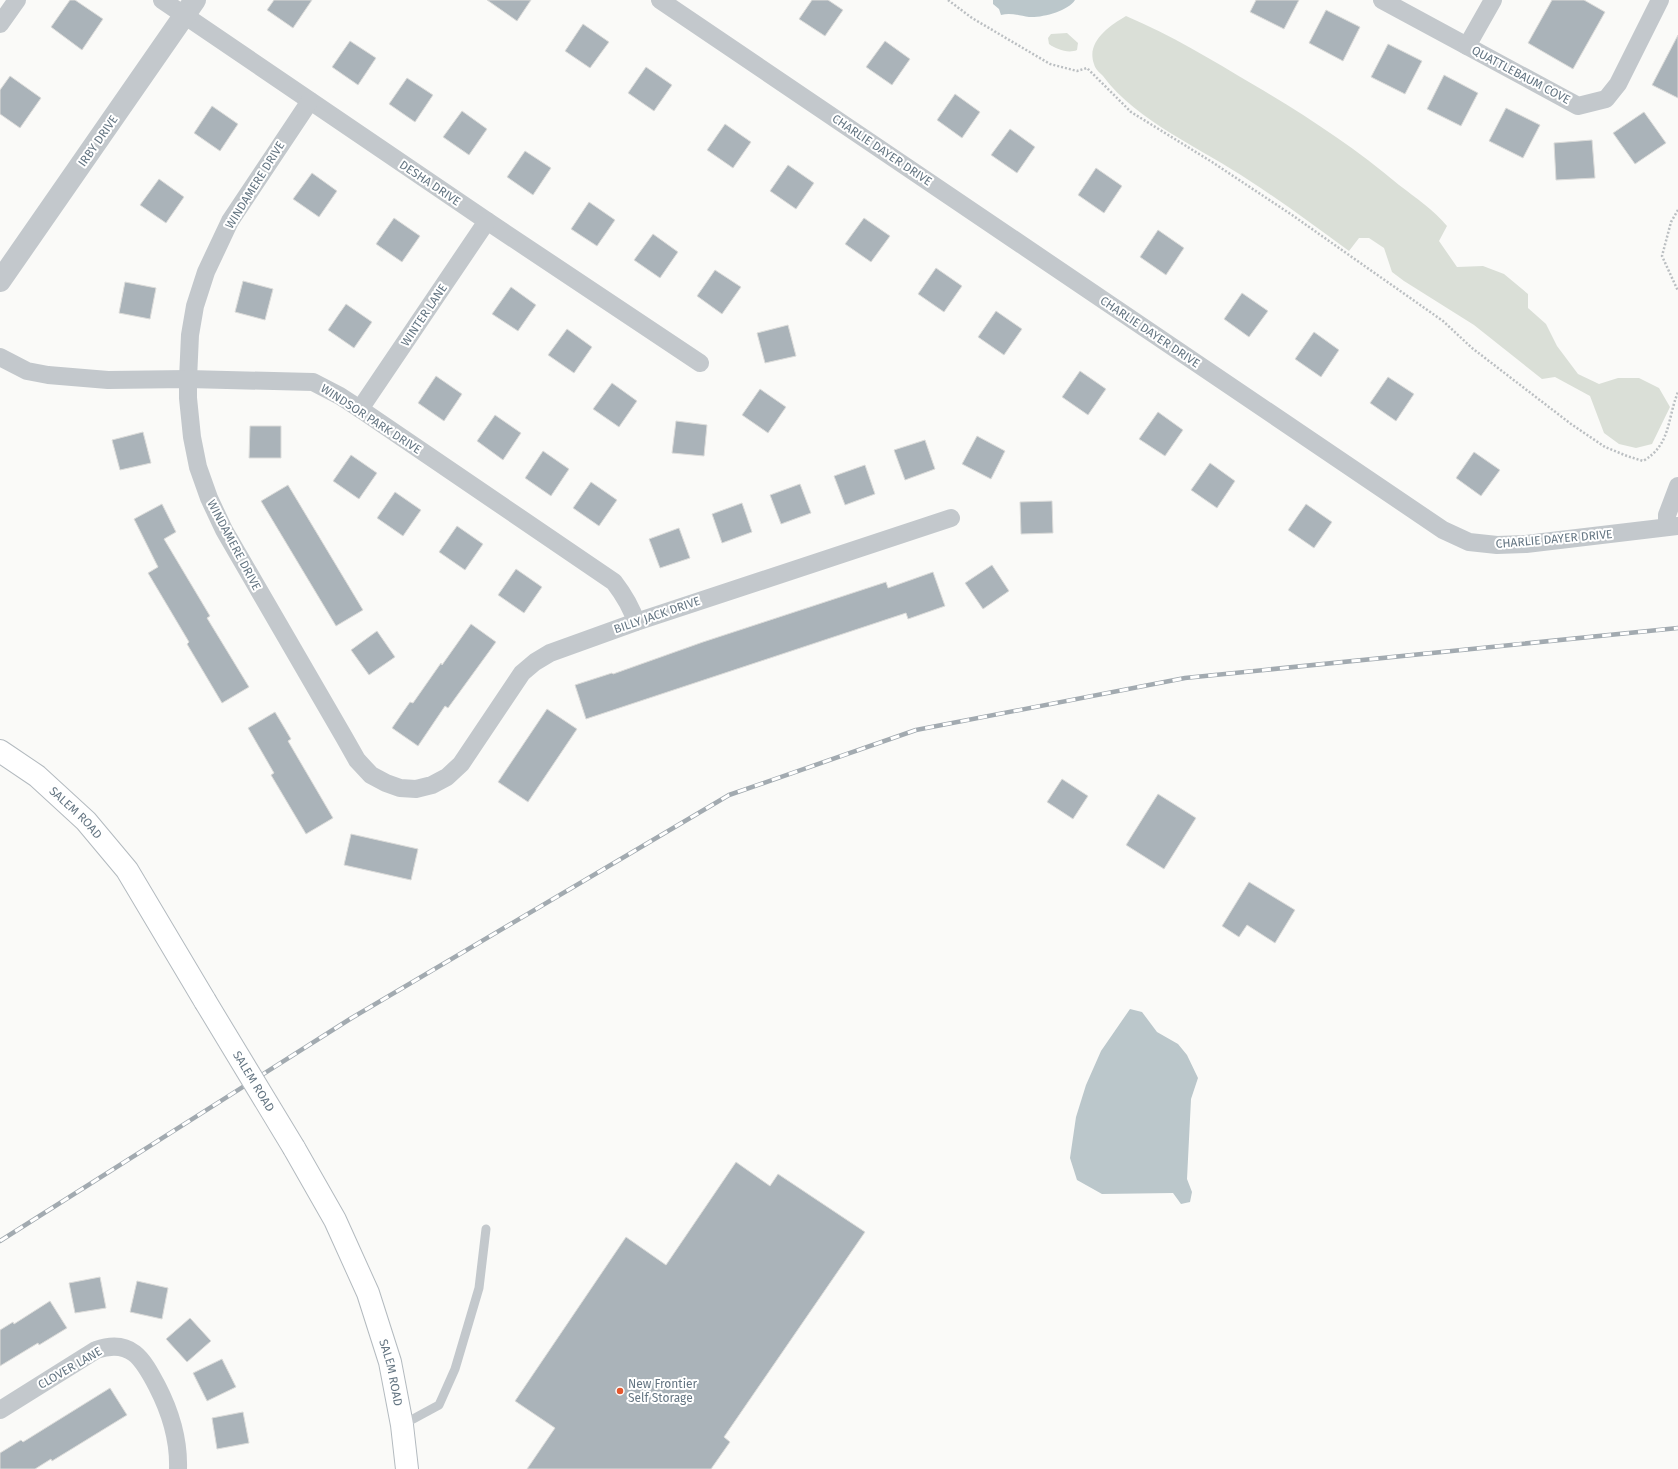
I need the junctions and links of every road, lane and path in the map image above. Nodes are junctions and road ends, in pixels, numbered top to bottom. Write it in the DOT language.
graph roads {
  1 [pos="17,0"];
  2 [pos="162,0"];
  3 [pos="660,0"];
  4 [pos="948,0"];
  5 [pos="1382,0"];
  6 [pos="1493,0"];
  7 [pos="1660,0"];
  8 [pos="190,8"];
  9 [pos="0,24"];
  10 [pos="1466,46"];
  11 [pos="310,101"];
  12 [pos="1678,210"];
  13 [pos="487,221"];
  14 [pos="0,281"];
  15 [pos="1678,291"];
  16 [pos="0,357"];
  17 [pos="700,363"];
  18 [pos="188,379"];
  19 [pos="1678,392"];
  20 [pos="360,409"];
  21 [pos="1678,486"];
  22 [pos="951,518"];
  23 [pos="1672,527"];
  24 [pos="636,622"];
  25 [pos="0,751"];
  26 [pos="416,789"];
  27 [pos="486,1229"];
  28 [pos="0,1410"];
  29 [pos="402,1425"];
  30 [pos="178,1469"];
  31 [pos="407,1469"];
  1 -- 9 [label="street"];
  2 -- 8 [label="street, DESHA DRIVE"];
  3 -- 23 [label="street, CHARLIE DAYER DRIVE"];
  4 -- 19 [label="path"];
  5 -- 10 [label="street, QUATTLEBAUM COVE"];
  6 -- 10 [label="street, QUATTLEBAUM COVE"];
  7 -- 10 [label="street, QUATTLEBAUM COVE"];
  8 -- 11 [label="street, DESHA DRIVE"];
  8 -- 14 [label="street, IRBY DRIVE"];
  11 -- 13 [label="street, DESHA DRIVE"];
  11 -- 18 [label="street, WINDAMERE DRIVE"];
  12 -- 15 [label="path"];
  13 -- 17 [label="street, DESHA DRIVE"];
  13 -- 20 [label="street, WINTER LANE"];
  16 -- 18 [label="street, WINDSOR PARK DRIVE"];
  18 -- 20 [label="street, WINDSOR PARK DRIVE"];
  18 -- 26 [label="street, WINDAMERE DRIVE"];
  20 -- 24 [label="street, WINDSOR PARK DRIVE"];
  21 -- 23 [label="street"];
  22 -- 24 [label="street, BILLY JACK DRIVE"];
  24 -- 26 [label="street, BILLY JACK DRIVE"];
  25 -- 29 [label="main road, SALEM ROAD, bridge"];
  27 -- 29 [label="lane"];
  28 -- 30 [label="street, CLOVER LANE"];
  29 -- 31 [label="main road, SALEM ROAD"];
}
